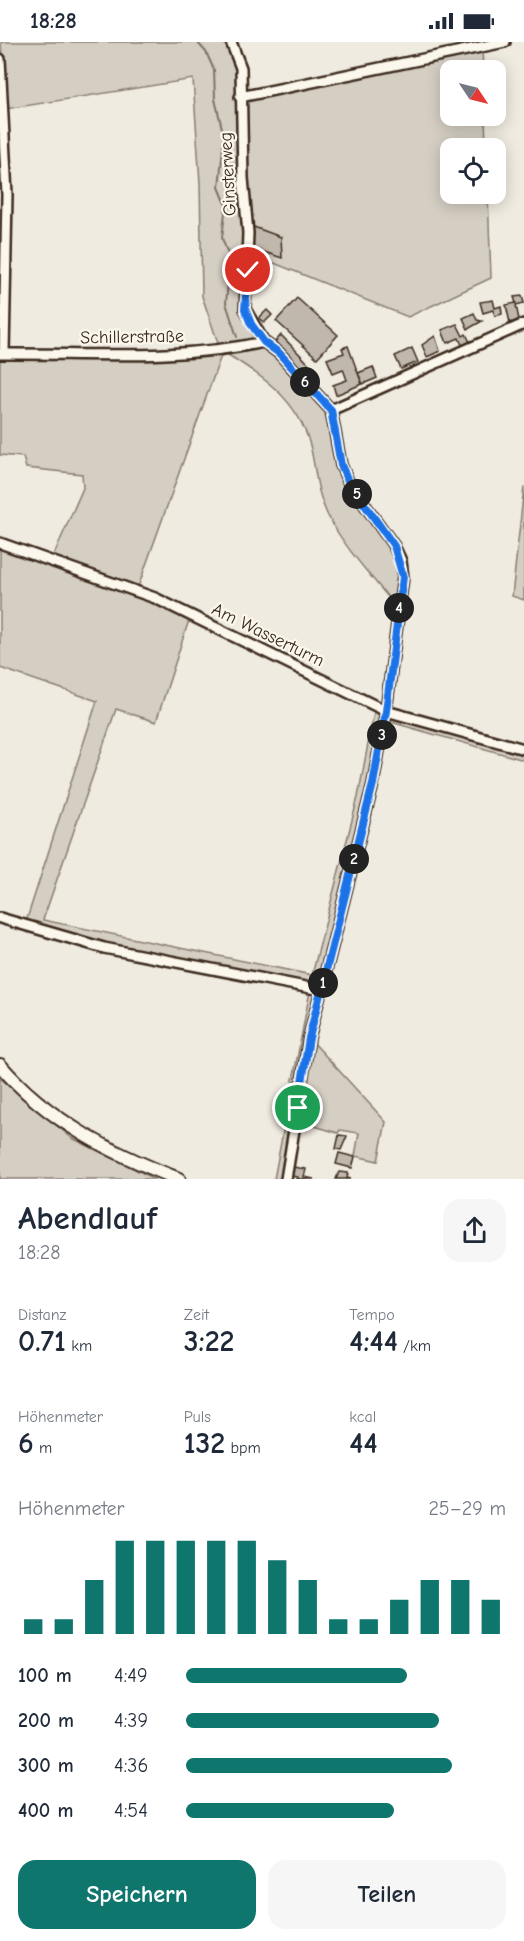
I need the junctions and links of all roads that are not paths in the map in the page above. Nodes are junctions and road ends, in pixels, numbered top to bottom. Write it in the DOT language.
graph roads {
  1 [pos="231,42"];
  2 [pos="506,42"];
  3 [pos="0,59"];
  4 [pos="240,97"];
  5 [pos="524,324"];
  6 [pos="264,342"];
  7 [pos="2,354"];
  8 [pos="331,410"];
  9 [pos="0,543"];
  10 [pos="386,711"];
  11 [pos="524,749"];
  12 [pos="0,918"];
  13 [pos="321,990"];
  14 [pos="0,1065"];
  15 [pos="179,1179"];
  16 [pos="286,1179"];
  1 -- 4 [label="street, Ginsterweg"];
  2 -- 4 [label="street"];
  3 -- 7 [label="street"];
  4 -- 6 [label="street, Ginsterweg"];
  5 -- 8 [label="street"];
  6 -- 7 [label="street, Schillerstraße"];
  6 -- 8 [label="street, Ginsterweg"];
  8 -- 10 [label="street"];
  9 -- 10 [label="street, Am Wasserturm"];
  10 -- 11 [label="street, Am Wasserturm"];
  10 -- 13 [label="street"];
  12 -- 13 [label="street"];
  13 -- 16 [label="street"];
  14 -- 15 [label="main road"];
}
